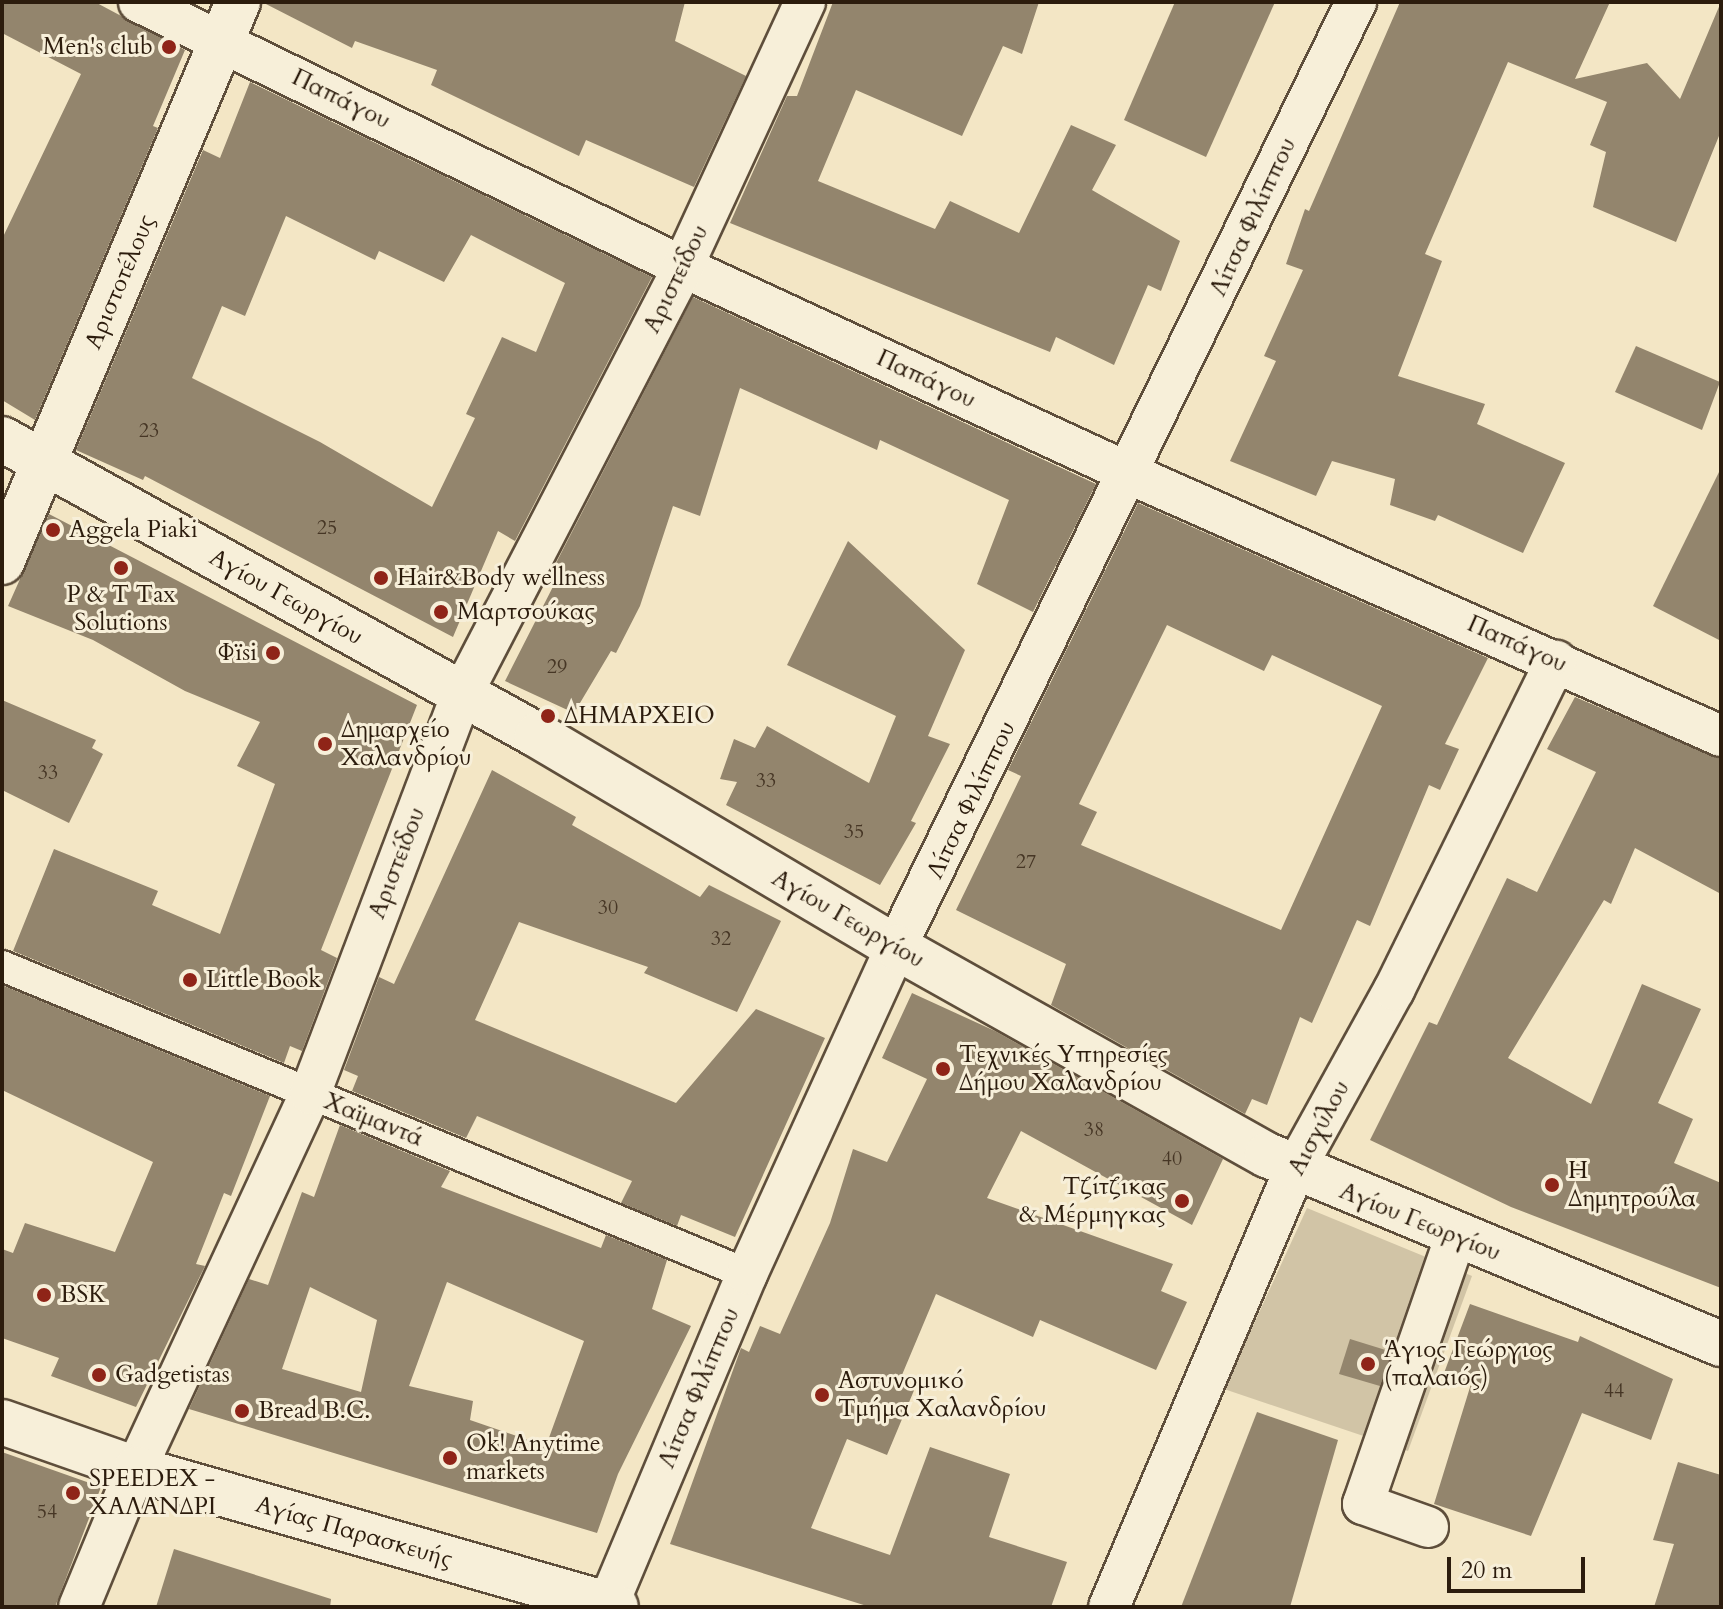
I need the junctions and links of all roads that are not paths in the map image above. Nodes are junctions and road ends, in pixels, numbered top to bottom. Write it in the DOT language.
graph roads {
  1 [pos="139,2"];
  2 [pos="805,2"];
  3 [pos="1356,2"];
  4 [pos="230,21"];
  5 [pos="683,267"];
  6 [pos="2,439"];
  7 [pos="43,464"];
  8 [pos="1130,474"];
  9 [pos="2,562"];
  10 [pos="1556,661"];
  11 [pos="462,694"];
  12 [pos="1721,736"];
  13 [pos="896,947"];
  14 [pos="2,966"];
  15 [pos="310,1094"];
  16 [pos="1295,1169"];
  17 [pos="1456,1236"];
  18 [pos="747,1274"];
  19 [pos="1721,1344"];
  20 [pos="2,1422"];
  21 [pos="136,1469"];
  22 [pos="1428,1527"];
  23 [pos="610,1606"];
  24 [pos="79,1607"];
  25 [pos="1109,1607"];
  1 -- 4 [label="street, Παπάγου"];
  2 -- 5 [label="street, Αριστείδου"];
  3 -- 8 [label="street, Λίτσα Φιλίππου"];
  4 -- 5 [label="street, Παπάγου"];
  4 -- 7 [label="street, Αριστοτέλους"];
  5 -- 8 [label="street, Παπάγου"];
  5 -- 11 [label="street, Αριστείδου"];
  6 -- 7 [label="street, Αγίου Γεωργίου"];
  7 -- 9 [label="street, Αριστοτέλους"];
  7 -- 11 [label="street, Αγίου Γεωργίου"];
  8 -- 10 [label="street, Παπάγου"];
  8 -- 13 [label="street, Λίτσα Φιλίππου"];
  10 -- 12 [label="street, Παπάγου"];
  10 -- 16 [label="street, Αισχύλου"];
  11 -- 13 [label="street, Αγίου Γεωργίου"];
  11 -- 15 [label="street, Αριστείδου"];
  13 -- 16 [label="street, Αγίου Γεωργίου"];
  13 -- 18 [label="street, Λίτσα Φιλίππου"];
  14 -- 15 [label="street, Χαϊμαντά"];
  15 -- 18 [label="street, Χαϊμαντά"];
  15 -- 21 [label="street, Αριστείδου"];
  16 -- 17 [label="street, Αγίου Γεωργίου"];
  16 -- 25 [label="street, Αισχύλου"];
  17 -- 19 [label="street, Αγίου Γεωργίου"];
  17 -- 22 [label="street"];
  18 -- 23 [label="street, Λίτσα Φιλίππου"];
  20 -- 21 [label="street, Αγίας Παρασκευής"];
  21 -- 23 [label="street, Αγίας Παρασκευής"];
  21 -- 24 [label="street, Αριστείδου"];
}
